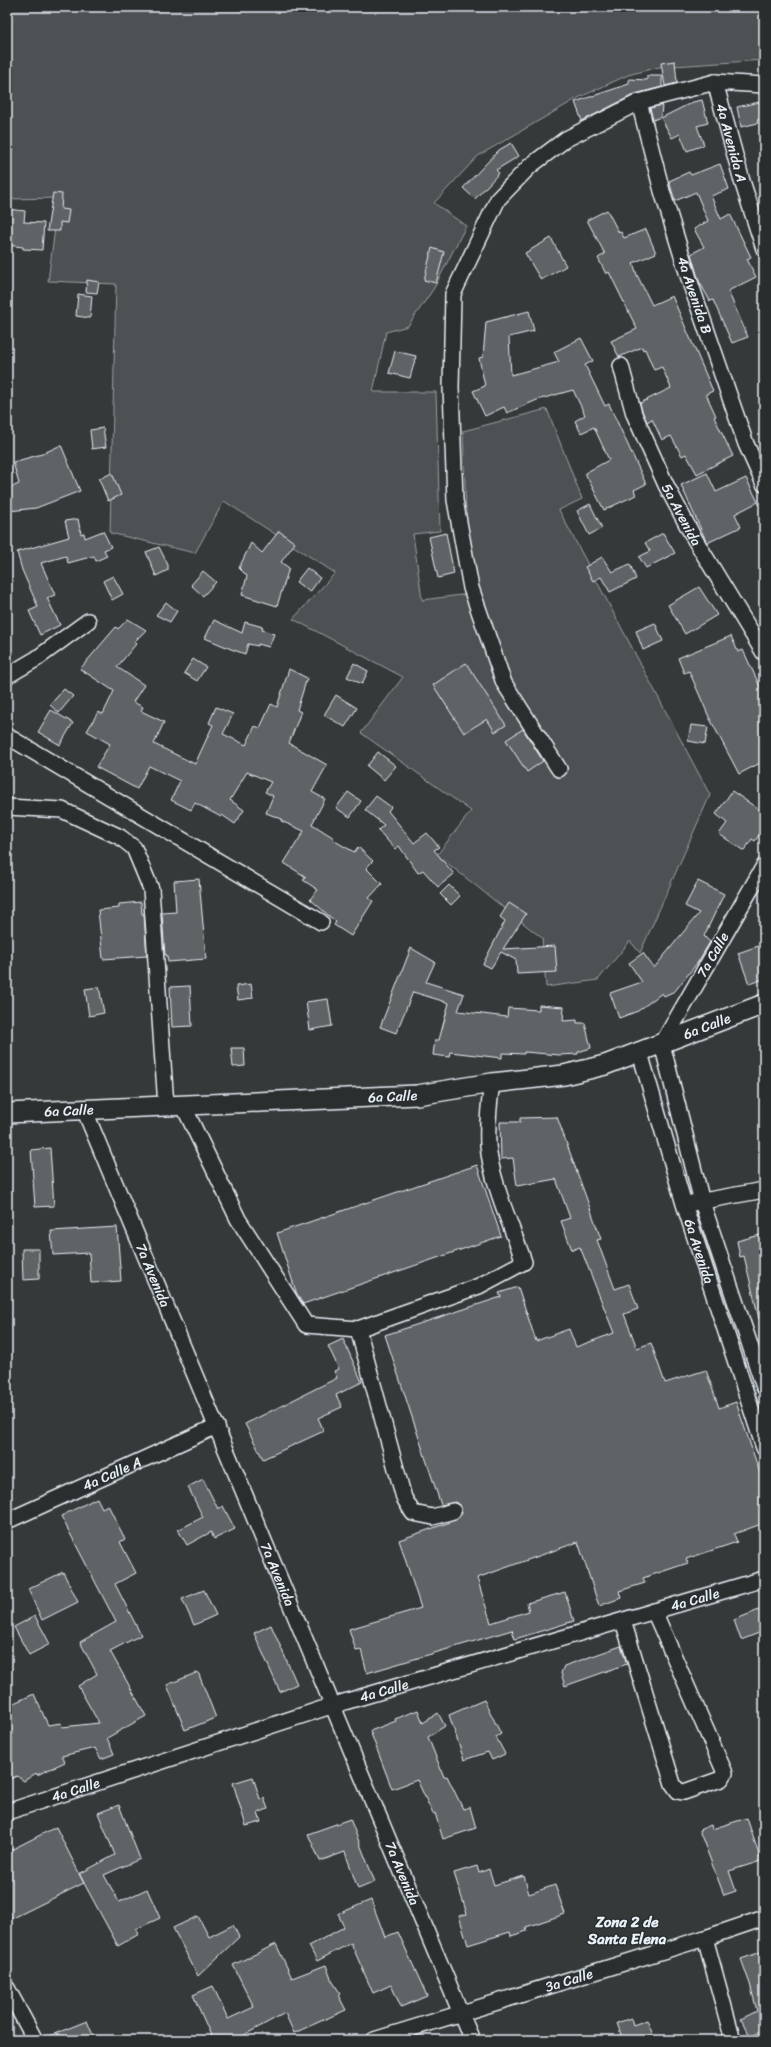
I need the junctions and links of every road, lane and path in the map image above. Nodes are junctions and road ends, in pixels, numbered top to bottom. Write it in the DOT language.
graph roads {
  1 [pos="715,82"];
  2 [pos="764,85"];
  3 [pos="639,102"];
  4 [pos="764,250"];
  5 [pos="621,366"];
  6 [pos="764,484"];
  7 [pos="88,621"];
  8 [pos="764,653"];
  9 [pos="8,671"];
  10 [pos="7,736"];
  11 [pos="560,769"];
  12 [pos="7,807"];
  13 [pos="764,866"];
  14 [pos="321,922"];
  15 [pos="764,1004"];
  16 [pos="662,1044"];
  17 [pos="640,1053"];
  18 [pos="492,1083"];
  19 [pos="175,1105"];
  20 [pos="84,1109"];
  21 [pos="7,1113"];
  22 [pos="764,1190"];
  23 [pos="702,1202"];
  24 [pos="684,1204"];
  25 [pos="358,1328"];
  26 [pos="764,1387"];
  27 [pos="217,1426"];
  28 [pos="764,1448"];
  29 [pos="453,1511"];
  30 [pos="7,1521"];
  31 [pos="764,1578"];
  32 [pos="654,1611"];
  33 [pos="623,1621"];
  34 [pos="334,1706"];
  35 [pos="7,1812"];
  36 [pos="764,1918"];
  37 [pos="705,1938"];
  38 [pos="7,1988"];
  39 [pos="462,2013"];
  40 [pos="35,2040"];
  41 [pos="374,2040"];
  42 [pos="472,2040"];
  43 [pos="733,2040"];
  1 -- 2 [label="street"];
  1 -- 3 [label="street"];
  1 -- 4 [label="street, 4a Avenida A"];
  3 -- 6 [label="street, 4a Avenida B"];
  3 -- 11 [label="street"];
  5 -- 8 [label="street, 5a Avenida"];
  7 -- 9 [label="street"];
  10 -- 14 [label="street"];
  12 -- 19 [label="street"];
  13 -- 16 [label="street, 7a Calle"];
  15 -- 16 [label="main road, 6a Calle"];
  16 -- 17 [label="main road, 6a Calle"];
  16 -- 23 [label="street, 6a Avenida"];
  17 -- 18 [label="main road, 6a Calle"];
  17 -- 24 [label="street, 6a Avenida"];
  18 -- 19 [label="main road, 6a Calle"];
  18 -- 25 [label="street"];
  19 -- 20 [label="main road, 6a Calle"];
  19 -- 25 [label="street"];
  20 -- 21 [label="main road, 6a Calle"];
  20 -- 27 [label="street, 7a Avenida"];
  22 -- 23 [label="street"];
  23 -- 24 [label="street"];
  23 -- 26 [label="street, 6a Avenida"];
  24 -- 28 [label="street, 6a Avenida"];
  25 -- 29 [label="street"];
  27 -- 30 [label="street, 4a Calle A"];
  27 -- 34 [label="street, 7a Avenida"];
  31 -- 32 [label="street, 4a Calle"];
  32 -- 33 [label="street, 4a Calle"];
  32 -- 33 [label="street"];
  33 -- 34 [label="street, 4a Calle"];
  34 -- 35 [label="street, 4a Calle"];
  34 -- 39 [label="street, 7a Avenida"];
  36 -- 37 [label="street, 3a Calle"];
  37 -- 39 [label="street, 3a Calle"];
  37 -- 43 [label="street"];
  38 -- 40 [label="street"];
  39 -- 41 [label="street, 3a Calle"];
  39 -- 42 [label="street, 7a Avenida"];
}
